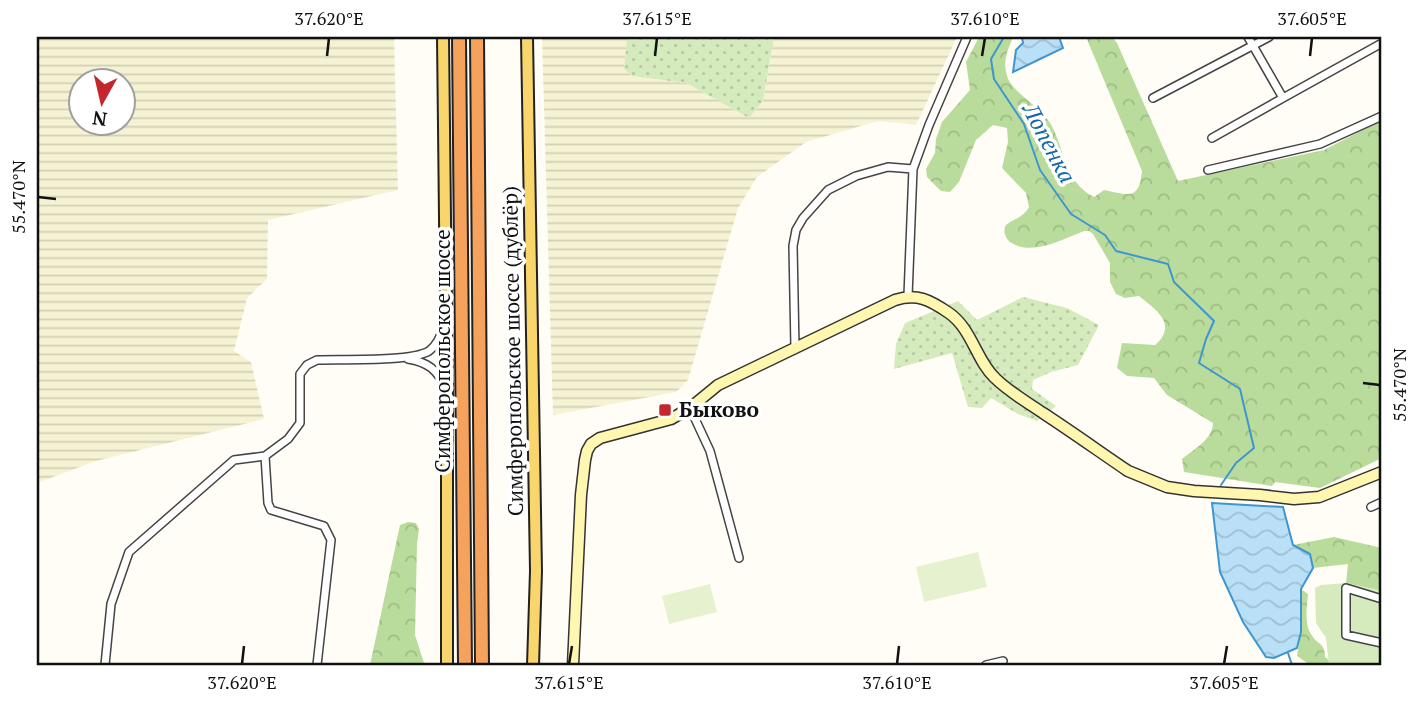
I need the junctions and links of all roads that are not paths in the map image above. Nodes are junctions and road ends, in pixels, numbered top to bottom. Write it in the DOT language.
graph roads {
  1 [pos="443,37"];
  2 [pos="459,37"];
  3 [pos="477,37"];
  4 [pos="527,37"];
  5 [pos="967,37"];
  6 [pos="1248,37"];
  7 [pos="1269,37"];
  8 [pos="1382,43"];
  9 [pos="1253,45"];
  10 [pos="1283,97"];
  11 [pos="1153,98"];
  12 [pos="1382,116"];
  13 [pos="1212,138"];
  14 [pos="913,169"];
  15 [pos="1208,170"];
  16 [pos="908,296"];
  17 [pos="446,313"];
  18 [pos="795,348"];
  19 [pos="400,358"];
  20 [pos="447,398"];
  21 [pos="690,408"];
  22 [pos="264,456"];
  23 [pos="1382,472"];
  24 [pos="1382,502"];
  25 [pos="1371,507"];
  26 [pos="739,558"];
  27 [pos="1382,599"];
  28 [pos="1382,643"];
  29 [pos="1003,661"];
  30 [pos="105,665"];
  31 [pos="317,665"];
  32 [pos="447,665"];
  33 [pos="465,665"];
  34 [pos="482,665"];
  35 [pos="533,665"];
  36 [pos="573,665"];
  37 [pos="986,665"];
  1 -- 17 [label="main road"];
  2 -- 33 [label="highway, Симферопольское шоссе"];
  3 -- 34 [label="highway, Симферопольское шоссе"];
  4 -- 35 [label="main road, Симферопольское шоссе (дублёр)"];
  5 -- 14 [label="street"];
  6 -- 9 [label="street"];
  7 -- 9 [label="street"];
  8 -- 10 [label="street"];
  9 -- 10 [label="street"];
  9 -- 11 [label="street"];
  10 -- 13 [label="street"];
  12 -- 15 [label="street"];
  14 -- 16 [label="street"];
  14 -- 18 [label="street"];
  16 -- 18 [label="street"];
  16 -- 23 [label="street"];
  17 -- 19 [label="street"];
  17 -- 20 [label="main road"];
  18 -- 21 [label="street"];
  19 -- 20 [label="street"];
  19 -- 22 [label="street"];
  20 -- 32 [label="main road"];
  21 -- 26 [label="street"];
  21 -- 36 [label="street"];
  22 -- 30 [label="street"];
  22 -- 31 [label="street"];
  24 -- 25 [label="street"];
  27 -- 28 [label="street"];
  29 -- 37 [label="street"];
}
